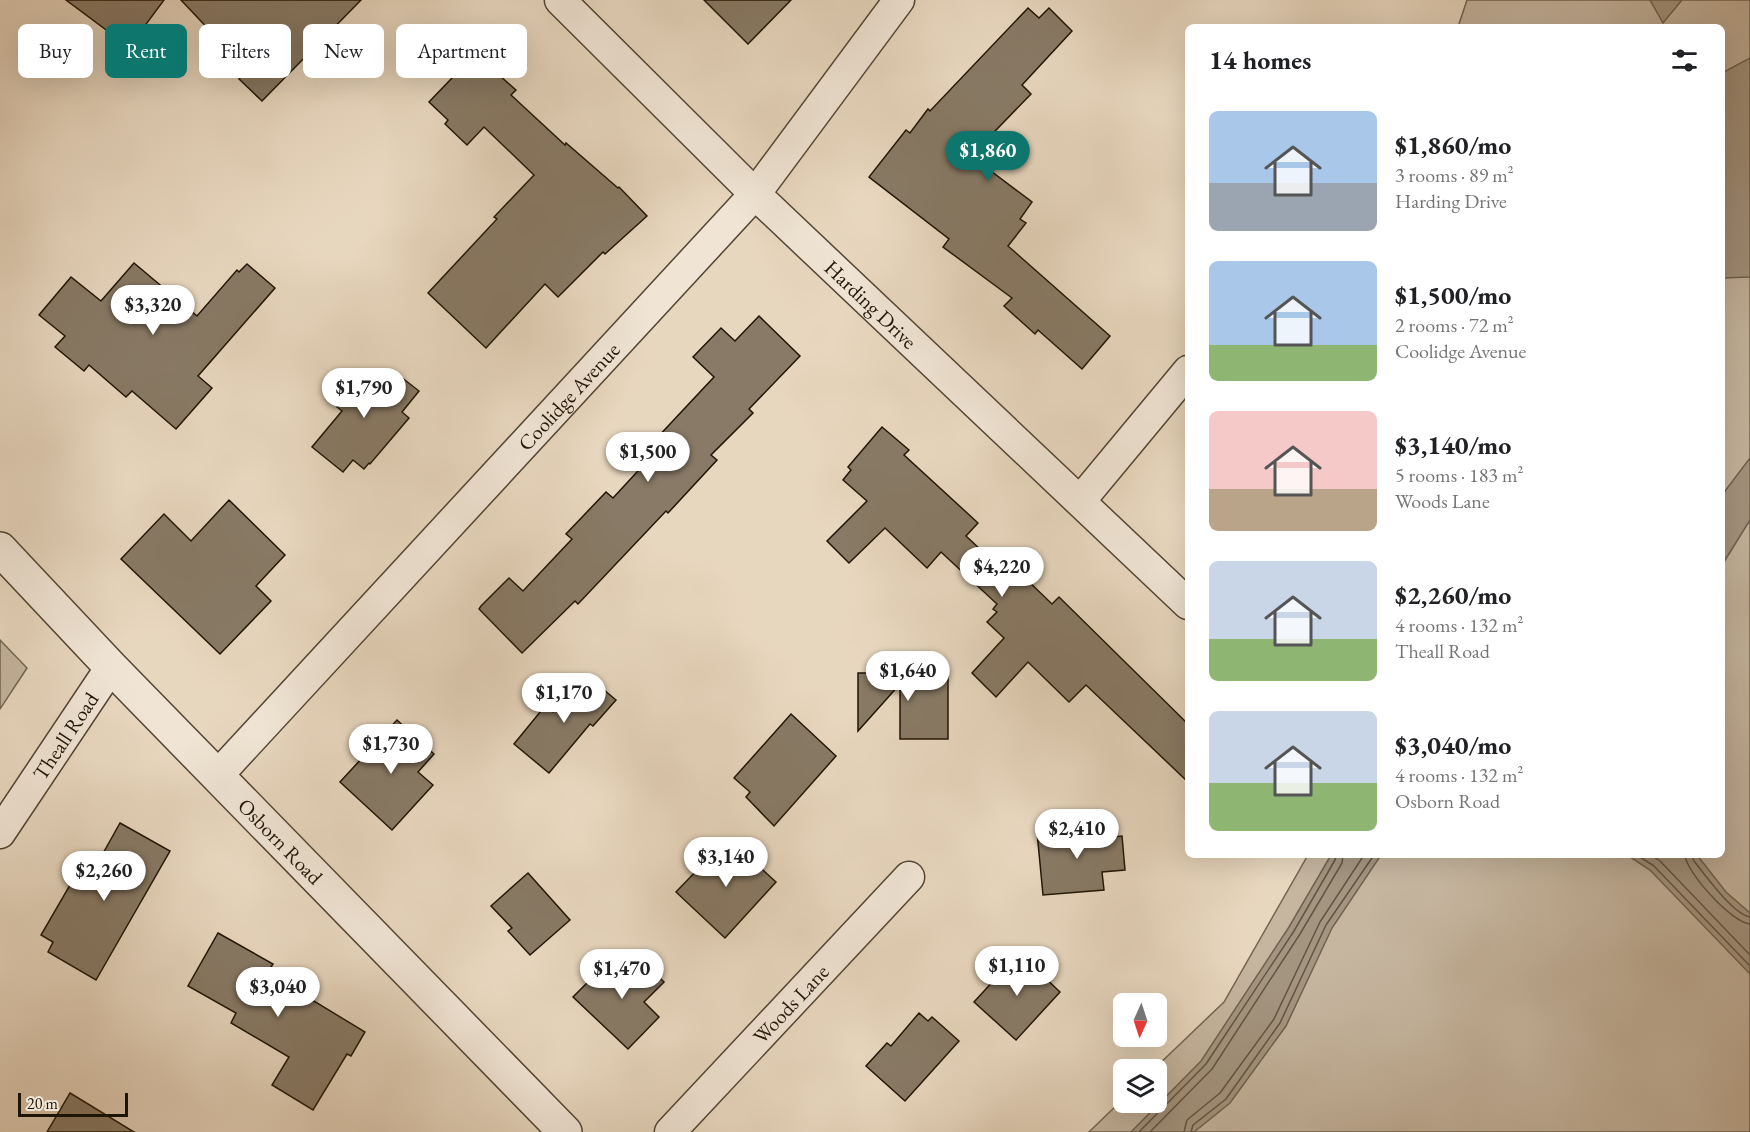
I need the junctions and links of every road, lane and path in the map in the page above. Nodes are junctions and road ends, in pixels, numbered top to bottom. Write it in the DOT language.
graph roads {
  1 [pos="560,0"];
  2 [pos="899,0"];
  3 [pos="755,194"];
  4 [pos="1185,375"];
  5 [pos="1080,501"];
  6 [pos="0,549"];
  7 [pos="1185,601"];
  8 [pos="111,667"];
  9 [pos="218,775"];
  10 [pos="0,834"];
  11 [pos="909,877"];
  12 [pos="565,1132"];
  13 [pos="669,1132"];
  1 -- 3 [label="street, Harding Drive"];
  2 -- 3 [label="street, Coolidge Avenue"];
  3 -- 5 [label="street, Harding Drive"];
  3 -- 9 [label="street, Coolidge Avenue"];
  4 -- 5 [label="street"];
  5 -- 7 [label="street, Harding Drive"];
  6 -- 8 [label="street, Osborn Road"];
  8 -- 9 [label="street, Osborn Road"];
  8 -- 10 [label="street, Theall Road"];
  9 -- 12 [label="street, Osborn Road"];
  11 -- 13 [label="street, Woods Lane"];
}
